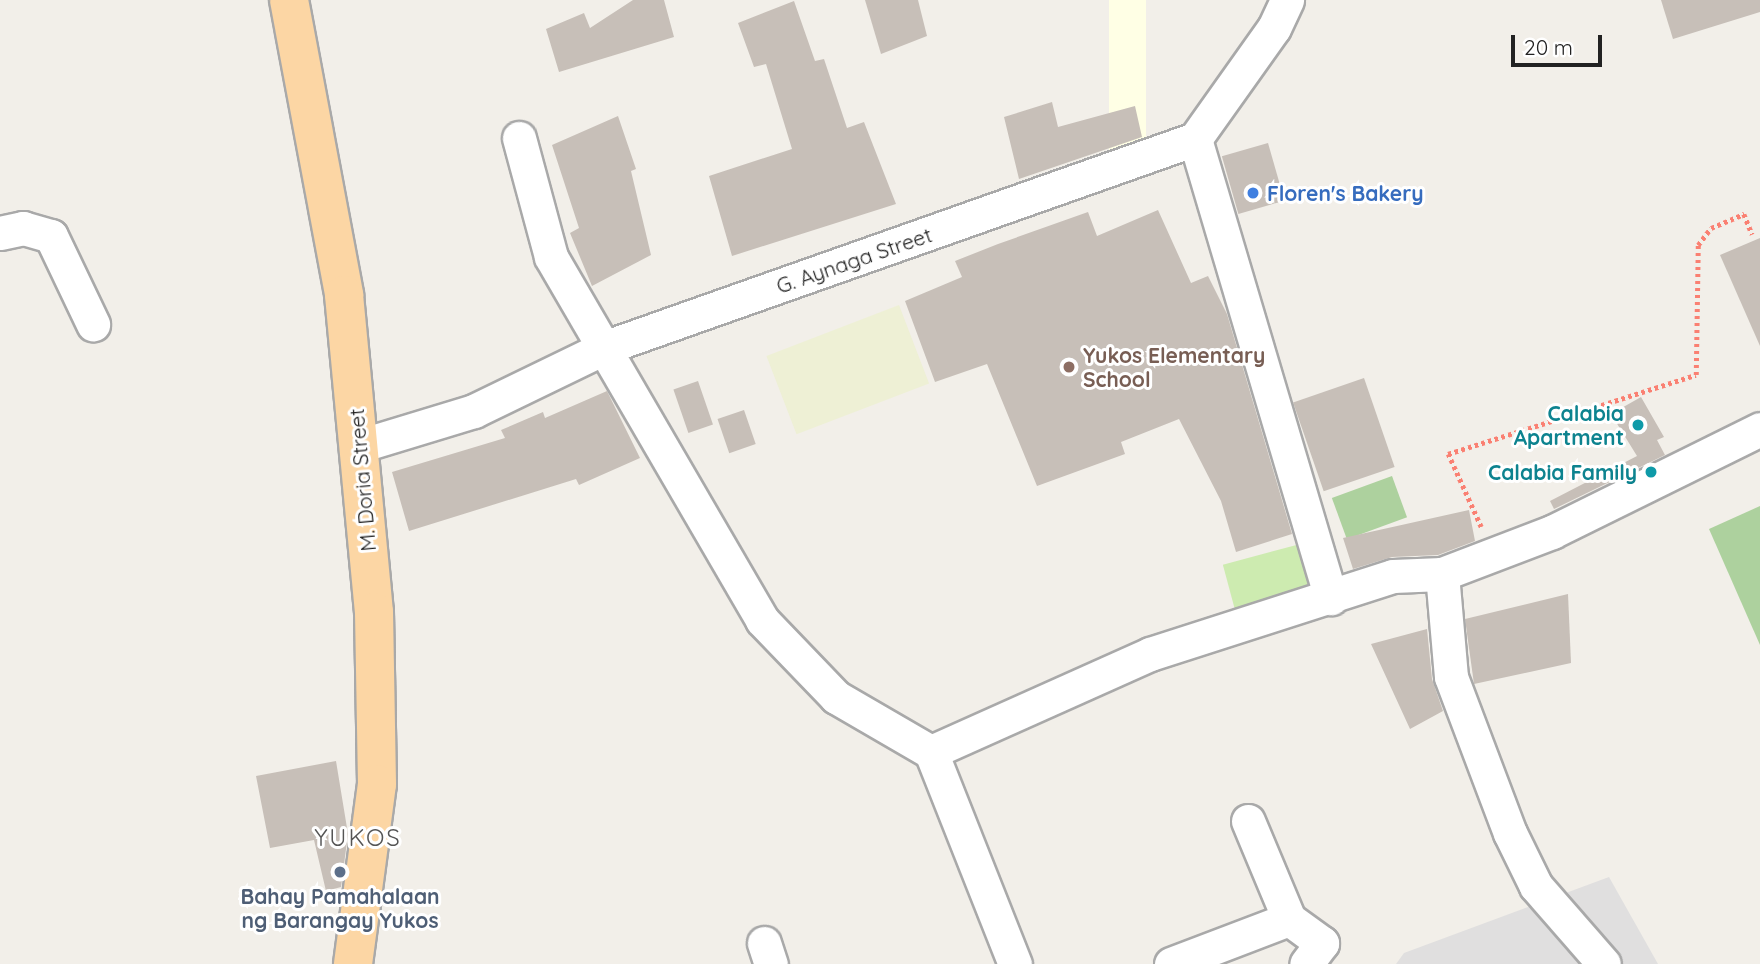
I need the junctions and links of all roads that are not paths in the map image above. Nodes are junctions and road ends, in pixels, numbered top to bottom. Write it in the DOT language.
graph roads {
  1 [pos="289,0"];
  2 [pos="1287,0"];
  3 [pos="519,138"];
  4 [pos="1195,139"];
  5 [pos="0,233"];
  6 [pos="93,324"];
  7 [pos="606,347"];
  8 [pos="1760,429"];
  9 [pos="359,446"];
  10 [pos="1442,573"];
  11 [pos="1331,598"];
  12 [pos="931,752"];
  13 [pos="1248,821"];
  14 [pos="1289,919"];
  15 [pos="353,964"];
  16 [pos="1016,964"];
  17 [pos="1171,964"];
  18 [pos="1306,964"];
  19 [pos="1604,964"];
  1 -- 9 [label="main road, M. Doria Street"];
  2 -- 4 [label="street"];
  3 -- 7 [label="street"];
  4 -- 7 [label="street, G. Aynaga Street"];
  4 -- 11 [label="street"];
  5 -- 6 [label="street"];
  7 -- 9 [label="street, G. Aynaga Street"];
  7 -- 12 [label="street"];
  8 -- 10 [label="street"];
  9 -- 15 [label="main road, M. Doria Street"];
  10 -- 11 [label="street"];
  10 -- 19 [label="street"];
  11 -- 12 [label="street"];
  12 -- 16 [label="street"];
  13 -- 14 [label="street"];
  14 -- 17 [label="street"];
  14 -- 18 [label="street"];
}
